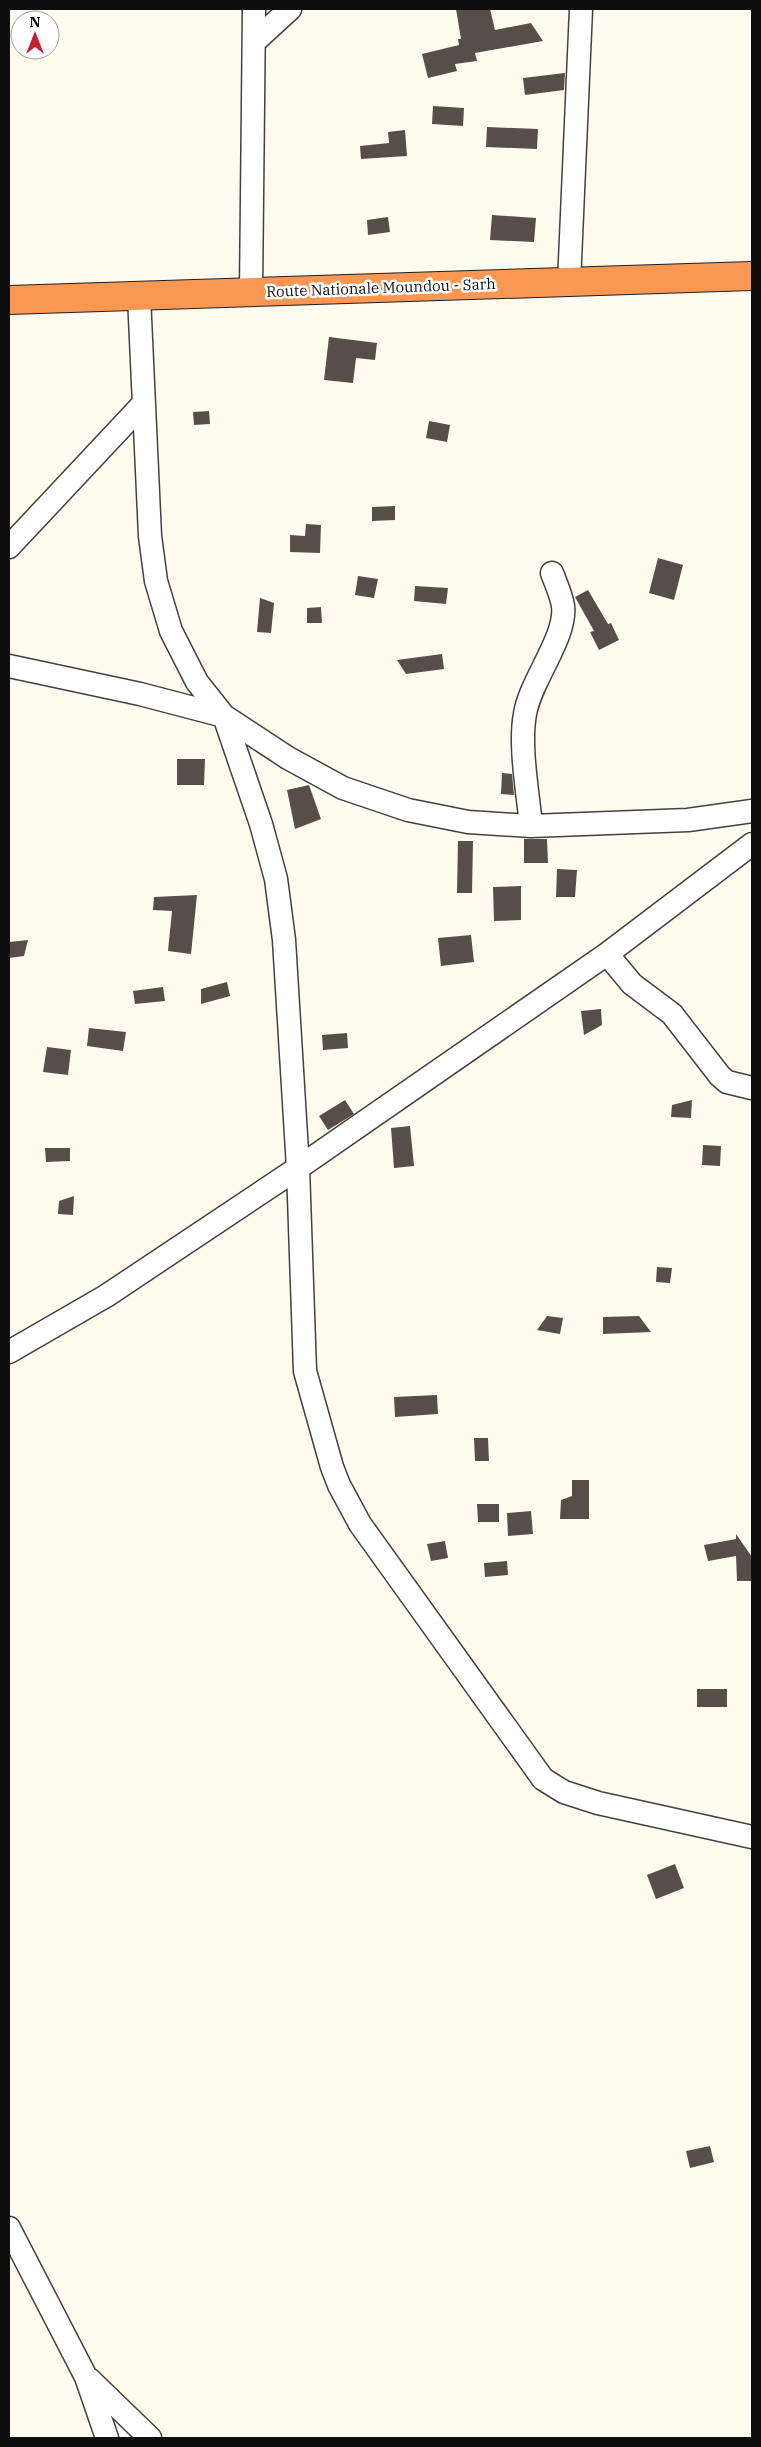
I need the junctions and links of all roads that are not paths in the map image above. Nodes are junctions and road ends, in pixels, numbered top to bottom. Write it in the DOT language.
graph roads {
  1 [pos="254,9"];
  2 [pos="290,9"];
  3 [pos="582,9"];
  4 [pos="254,42"];
  5 [pos="752,276"];
  6 [pos="569,282"];
  7 [pos="251,292"];
  8 [pos="139,296"];
  9 [pos="9,300"];
  10 [pos="143,404"];
  11 [pos="9,547"];
  12 [pos="552,573"];
  13 [pos="9,666"];
  14 [pos="224,716"];
  15 [pos="752,811"];
  16 [pos="531,826"];
  17 [pos="752,844"];
  18 [pos="607,954"];
  19 [pos="752,1088"];
  20 [pos="298,1168"];
  21 [pos="9,1352"];
  22 [pos="752,1838"];
  23 [pos="9,2228"];
  24 [pos="86,2377"];
  25 [pos="106,2438"];
  26 [pos="150,2438"];
  1 -- 4 [label="street"];
  2 -- 4 [label="street"];
  3 -- 6 [label="street"];
  4 -- 7 [label="street"];
  5 -- 6 [label="highway, Route Nationale Moundou - Sarh"];
  6 -- 7 [label="highway, Route Nationale Moundou - Sarh"];
  7 -- 8 [label="highway, Route Nationale Moundou - Sarh"];
  8 -- 9 [label="highway, Route Nationale Moundou - Sarh"];
  8 -- 10 [label="street"];
  10 -- 11 [label="street"];
  10 -- 14 [label="street"];
  12 -- 16 [label="street"];
  13 -- 14 [label="street"];
  14 -- 16 [label="street"];
  14 -- 20 [label="street"];
  15 -- 16 [label="street"];
  17 -- 18 [label="street"];
  18 -- 19 [label="street"];
  18 -- 20 [label="street"];
  20 -- 21 [label="street"];
  20 -- 22 [label="street"];
  23 -- 24 [label="street"];
  24 -- 25 [label="street"];
  24 -- 26 [label="street"];
}
